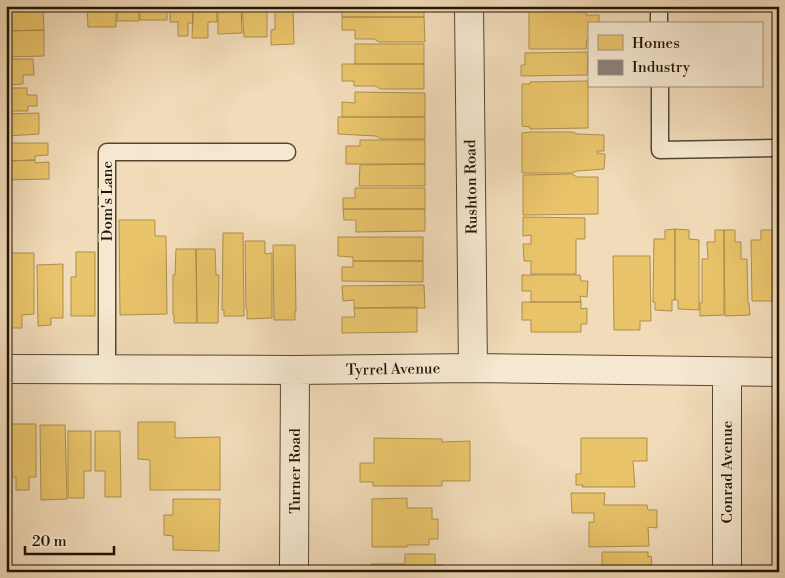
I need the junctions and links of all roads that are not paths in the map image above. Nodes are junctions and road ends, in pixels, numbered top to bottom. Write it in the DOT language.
graph roads {
  1 [pos="469,6"];
  2 [pos="659,6"];
  3 [pos="659,22"];
  4 [pos="660,88"];
  5 [pos="779,148"];
  6 [pos="287,152"];
  7 [pos="107,368"];
  8 [pos="473,368"];
  9 [pos="6,369"];
  10 [pos="295,370"];
  11 [pos="727,372"];
  12 [pos="779,372"];
  13 [pos="294,572"];
  14 [pos="727,572"];
  1 -- 8 [label="street, Rushton Road"];
  2 -- 3 [label="lane"];
  4 -- 5 [label="lane"];
  6 -- 7 [label="lane, Dom's Lane"];
  7 -- 9 [label="street, Tyrrel Avenue"];
  7 -- 10 [label="street, Tyrrel Avenue"];
  8 -- 10 [label="street, Tyrrel Avenue"];
  8 -- 11 [label="street, Tyrrel Avenue"];
  10 -- 13 [label="street, Turner Road"];
  11 -- 12 [label="street, Tyrrel Avenue"];
  11 -- 14 [label="street, Conrad Avenue"];
}
